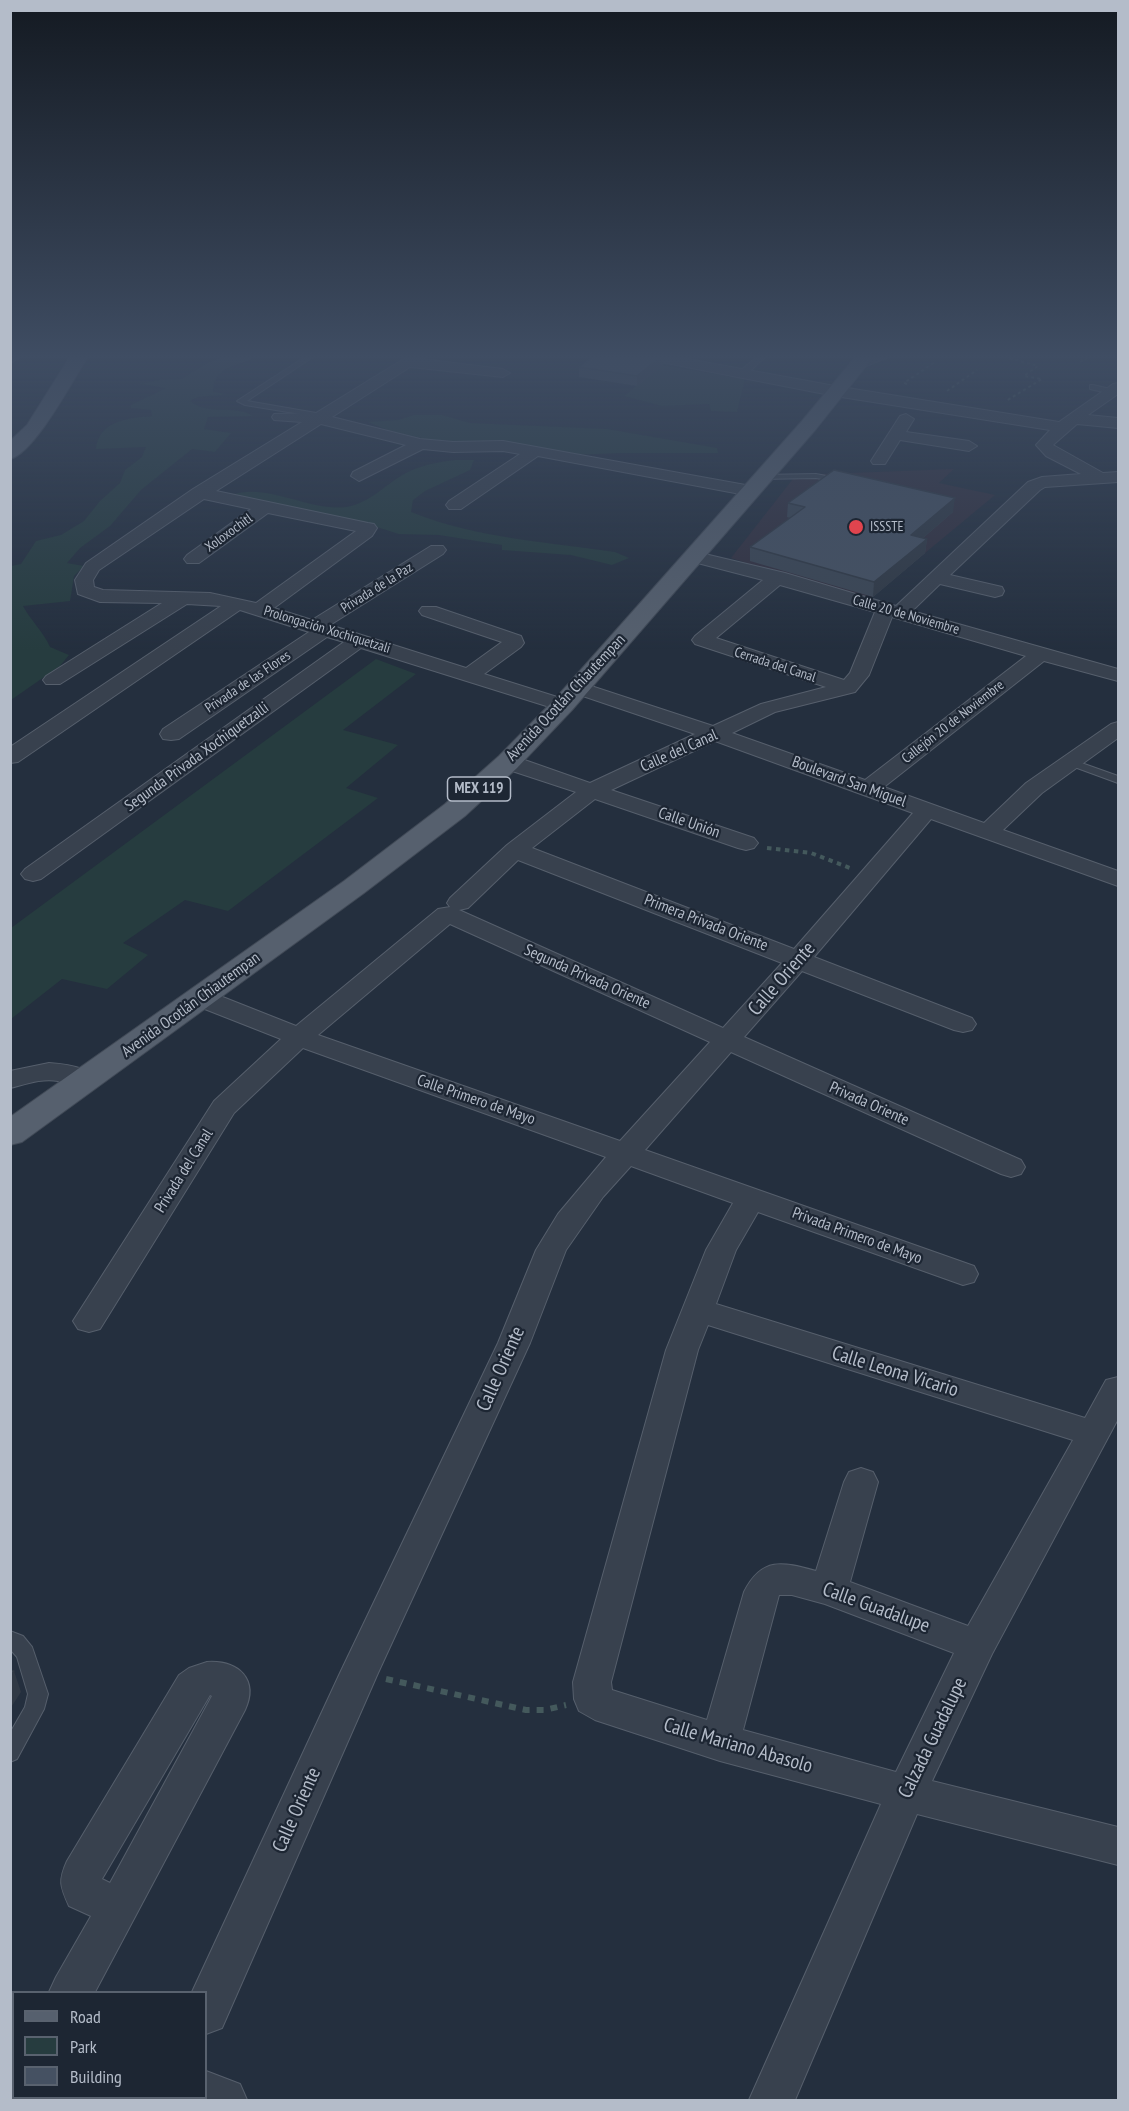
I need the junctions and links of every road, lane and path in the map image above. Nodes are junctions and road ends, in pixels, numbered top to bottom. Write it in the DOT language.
graph roads {
  1 [pos="262,454"];
  2 [pos="402,454"];
  3 [pos="531,454"];
  4 [pos="552,454"];
  5 [pos="783,454"];
  6 [pos="884,454"];
  7 [pos="1054,454"];
  8 [pos="879,461"];
  9 [pos="359,476"];
  10 [pos="1119,477"];
  11 [pos="1100,478"];
  12 [pos="854,482"];
  13 [pos="756,484"];
  14 [pos="1119,485"];
  15 [pos="204,490"];
  16 [pos="303,501"];
  17 [pos="455,505"];
  18 [pos="265,507"];
  19 [pos="345,522"];
  20 [pos="324,536"];
  21 [pos="437,550"];
  22 [pos="692,556"];
  23 [pos="193,560"];
  24 [pos="778,577"];
  25 [pos="936,578"];
  26 [pos="995,591"];
  27 [pos="180,600"];
  28 [pos="238,603"];
  29 [pos="260,609"];
  30 [pos="429,611"];
  31 [pos="892,611"];
  32 [pos="320,628"];
  33 [pos="360,640"];
  34 [pos="1039,655"];
  35 [pos="469,675"];
  36 [pos="1119,675"];
  37 [pos="53,680"];
  38 [pos="849,688"];
  39 [pos="571,697"];
  40 [pos="1119,728"];
  41 [pos="171,734"];
  42 [pos="716,734"];
  43 [pos="10,757"];
  44 [pos="508,762"];
  45 [pos="1073,763"];
  46 [pos="1119,780"];
  47 [pos="594,789"];
  48 [pos="867,789"];
  49 [pos="927,810"];
  50 [pos="987,832"];
  51 [pos="746,843"];
  52 [pos="515,850"];
  53 [pos="33,874"];
  54 [pos="871,876"];
  55 [pos="1119,879"];
  56 [pos="453,909"];
  57 [pos="799,959"];
  58 [pos="201,998"];
  59 [pos="963,1024"];
  60 [pos="299,1037"];
  61 [pos="727,1041"];
  62 [pos="10,1080"];
  63 [pos="86,1081"];
  64 [pos="10,1134"];
  65 [pos="627,1153"];
  66 [pos="1011,1167"];
  67 [pos="751,1198"];
  68 [pos="963,1274"];
  69 [pos="697,1310"];
  70 [pos="89,1322"];
  71 [pos="1119,1389"];
  72 [pos="1094,1434"];
  73 [pos="861,1482"];
  74 [pos="828,1590"];
  75 [pos="10,1639"];
  76 [pos="977,1645"];
  77 [pos="359,1673"];
  78 [pos="593,1699"];
  79 [pos="720,1743"];
  80 [pos="10,1754"];
  81 [pos="906,1793"];
  82 [pos="1119,1846"];
  83 [pos="119,1908"];
  84 [pos="72,1991"];
  85 [pos="207,2010"];
  86 [pos="207,2094"];
  87 [pos="224,2100"];
  88 [pos="772,2100"];
  1 -- 15 [label="street"];
  2 -- 9 [label="street"];
  3 -- 17 [label="street"];
  4 -- 13 [label="street"];
  5 -- 13 [label="main road, Avenida Ocotlán Chiautempan / MEX 119"];
  6 -- 8 [label="street"];
  7 -- 11 [label="street"];
  10 -- 11 [label="street"];
  11 -- 14 [label="street"];
  11 -- 25 [label="street"];
  12 -- 13 [label="lane"];
  13 -- 22 [label="main road, Avenida Ocotlán Chiautempan / MEX 119"];
  15 -- 16 [label="street"];
  15 -- 18 [label="street"];
  15 -- 27 [label="street, Prolongación Xochiquetzali"];
  18 -- 19 [label="street"];
  18 -- 23 [label="street, Xoloxochitl"];
  19 -- 20 [label="street"];
  19 -- 29 [label="street"];
  21 -- 32 [label="street, Privada de la Paz"];
  22 -- 24 [label="street, Calle 20 de Noviembre"];
  22 -- 39 [label="main road, Avenida Ocotlán Chiautempan / MEX 119"];
  24 -- 31 [label="street, Calle 20 de Noviembre"];
  24 -- 38 [label="street, Cerrada del Canal"];
  25 -- 26 [label="street"];
  25 -- 31 [label="street"];
  27 -- 28 [label="street, Prolongación Xochiquetzali"];
  27 -- 37 [label="street"];
  28 -- 29 [label="street, Prolongación Xochiquetzali"];
  28 -- 43 [label="street"];
  29 -- 32 [label="street, Prolongación Xochiquetzali"];
  30 -- 35 [label="street"];
  31 -- 34 [label="street, Calle 20 de Noviembre"];
  31 -- 38 [label="street"];
  32 -- 33 [label="street, Prolongación Xochiquetzali"];
  32 -- 41 [label="street, Privada de las Flores"];
  33 -- 35 [label="street, Prolongación Xochiquetzali"];
  33 -- 53 [label="street, Segunda Privada Xochiquetzalli"];
  34 -- 36 [label="street, Calle 20 de Noviembre"];
  34 -- 48 [label="street, Callejón 20 de Noviembre"];
  35 -- 39 [label="street, Prolongación Xochiquetzali"];
  38 -- 42 [label="street, Calle del Canal"];
  39 -- 42 [label="street, Boulevard San Miguel"];
  39 -- 44 [label="main road, Avenida Ocotlán Chiautempan / MEX 119"];
  40 -- 45 [label="street"];
  42 -- 47 [label="street, Calle del Canal"];
  42 -- 48 [label="street, Boulevard San Miguel"];
  44 -- 47 [label="street, Calle Unión"];
  44 -- 58 [label="main road, Avenida Ocotlán Chiautempan / MEX 119"];
  45 -- 46 [label="lane"];
  45 -- 50 [label="street"];
  47 -- 51 [label="street, Calle Unión"];
  47 -- 52 [label="street, Calle del Canal"];
  48 -- 49 [label="street, Boulevard San Miguel"];
  49 -- 50 [label="street, Boulevard San Miguel"];
  49 -- 54 [label="street, Calle Oriente"];
  50 -- 55 [label="street, Boulevard San Miguel"];
  51 -- 54 [label="path"];
  52 -- 56 [label="street, Calle del Canal"];
  52 -- 57 [label="street, Primera Privada Oriente"];
  54 -- 57 [label="street, Calle Oriente"];
  56 -- 60 [label="street, Calle del Canal"];
  56 -- 61 [label="street, Segunda Privada Oriente"];
  57 -- 59 [label="street, Primera Privada Oriente"];
  57 -- 61 [label="street, Calle Oriente"];
  58 -- 60 [label="street, Calle Primero de Mayo"];
  58 -- 63 [label="main road, Avenida Ocotlán Chiautempan / MEX 119"];
  60 -- 65 [label="street, Calle Primero de Mayo"];
  60 -- 70 [label="street, Privada del Canal"];
  61 -- 65 [label="street, Calle Oriente"];
  61 -- 66 [label="street, Privada Oriente"];
  62 -- 63 [label="street"];
  63 -- 64 [label="main road, Avenida Ocotlán Chiautempan / MEX 119"];
  65 -- 67 [label="street, Calle Primero de Mayo"];
  65 -- 77 [label="street, Calle Oriente"];
  67 -- 68 [label="street, Privada Primero de Mayo"];
  67 -- 69 [label="street"];
  69 -- 72 [label="street, Calle Leona Vicario"];
  69 -- 78 [label="street"];
  71 -- 72 [label="street, Calzada Guadalupe"];
  72 -- 76 [label="street, Calzada Guadalupe"];
  73 -- 74 [label="street"];
  74 -- 76 [label="street, Calle Guadalupe"];
  74 -- 79 [label="street, Calle Guadalupe"];
  75 -- 80 [label="lane"];
  76 -- 81 [label="street, Calzada Guadalupe"];
  77 -- 78 [label="path"];
  77 -- 85 [label="street, Calle Oriente"];
  78 -- 79 [label="street, Calle Mariano Abasolo"];
  79 -- 81 [label="street, Calle Mariano Abasolo"];
  81 -- 82 [label="street, Calle Mariano Abasolo"];
  81 -- 88 [label="street, Calzada Guadalupe"];
  83 -- 83 [label="street"];
  83 -- 84 [label="street"];
  86 -- 87 [label="street"];
}
